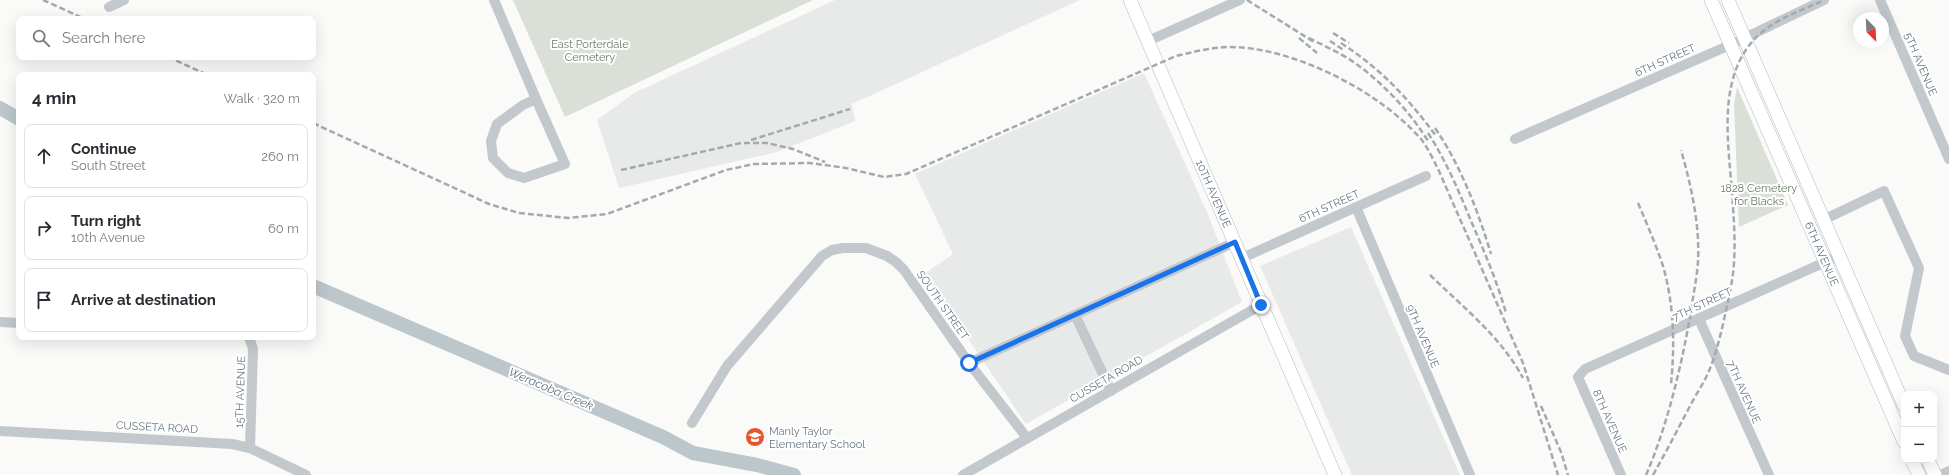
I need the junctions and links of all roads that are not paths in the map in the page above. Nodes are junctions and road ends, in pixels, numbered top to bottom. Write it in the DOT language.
graph roads {
  1 [pos="124,0"];
  2 [pos="494,0"];
  3 [pos="1130,0"];
  4 [pos="1240,0"];
  5 [pos="1711,0"];
  6 [pos="1728,0"];
  7 [pos="1824,0"];
  8 [pos="1880,0"];
  9 [pos="109,6"];
  10 [pos="1744,38"];
  11 [pos="1148,41"];
  12 [pos="1730,44"];
  13 [pos="536,99"];
  14 [pos="1515,139"];
  15 [pos="1949,159"];
  16 [pos="1426,176"];
  17 [pos="1356,207"];
  18 [pos="1823,220"];
  19 [pos="1235,242"];
  20 [pos="1839,256"];
  21 [pos="1242,258"];
  22 [pos="1825,262"];
  23 [pos="1261,305"];
  24 [pos="1075,315"];
  25 [pos="1700,318"];
  26 [pos="0,322"];
  27 [pos="16,323"];
  28 [pos="250,340"];
  29 [pos="969,363"];
  30 [pos="1949,370"];
  31 [pos="1578,377"];
  32 [pos="1111,391"];
  33 [pos="1901,398"];
  34 [pos="692,423"];
  35 [pos="0,431"];
  36 [pos="1901,435"];
  37 [pos="1027,438"];
  38 [pos="250,448"];
  39 [pos="1913,463"];
  40 [pos="1929,463"];
  41 [pos="1949,471"];
  42 [pos="306,475"];
  43 [pos="963,475"];
  44 [pos="1335,475"];
  45 [pos="1470,475"];
  46 [pos="1621,475"];
  47 [pos="1769,475"];
  48 [pos="1919,475"];
  49 [pos="1935,475"];
  50 [pos="1940,475"];
  1 -- 9 [label="street"];
  2 -- 13 [label="street"];
  3 -- 11 [label="main road, 10TH AVENUE"];
  4 -- 11 [label="street"];
  5 -- 12 [label="main road, 6TH AVENUE"];
  6 -- 10 [label="main road, 6TH AVENUE"];
  7 -- 10 [label="street, 6TH STREET"];
  8 -- 15 [label="street, 5TH AVENUE"];
  10 -- 12 [label="street, 6TH STREET"];
  10 -- 18 [label="main road, 6TH AVENUE"];
  11 -- 19 [label="main road, 10TH AVENUE"];
  12 -- 14 [label="street, 6TH STREET"];
  12 -- 22 [label="main road, 6TH AVENUE"];
  13 -- 13 [label="street"];
  16 -- 17 [label="street, 6TH STREET"];
  17 -- 21 [label="street, 6TH STREET"];
  17 -- 45 [label="street, 9TH AVENUE"];
  18 -- 20 [label="main road, 6TH AVENUE"];
  18 -- 30 [label="street"];
  19 -- 21 [label="main road, 10TH AVENUE"];
  19 -- 24 [label="street"];
  20 -- 22 [label="street, 7TH STREET"];
  20 -- 33 [label="main road, 6TH AVENUE"];
  21 -- 23 [label="main road, 10TH AVENUE"];
  22 -- 25 [label="street, 7TH STREET"];
  22 -- 36 [label="main road, 6TH AVENUE"];
  23 -- 32 [label="street, CUSSETA ROAD"];
  23 -- 44 [label="main road, 10TH AVENUE"];
  24 -- 29 [label="street"];
  24 -- 32 [label="street"];
  25 -- 31 [label="street, 7TH STREET"];
  25 -- 47 [label="street, 7TH AVENUE"];
  26 -- 27 [label="street"];
  28 -- 38 [label="street, 15TH AVENUE"];
  29 -- 34 [label="street, SOUTH STREET"];
  29 -- 37 [label="street, SOUTH STREET"];
  31 -- 46 [label="street, 8TH AVENUE"];
  32 -- 37 [label="street, CUSSETA ROAD"];
  35 -- 38 [label="street, CUSSETA ROAD"];
  37 -- 43 [label="street, CUSSETA ROAD"];
  38 -- 42 [label="street, CUSSETA ROAD"];
  39 -- 48 [label="main road"];
  40 -- 49 [label="main road"];
  41 -- 50 [label="street"];
}
